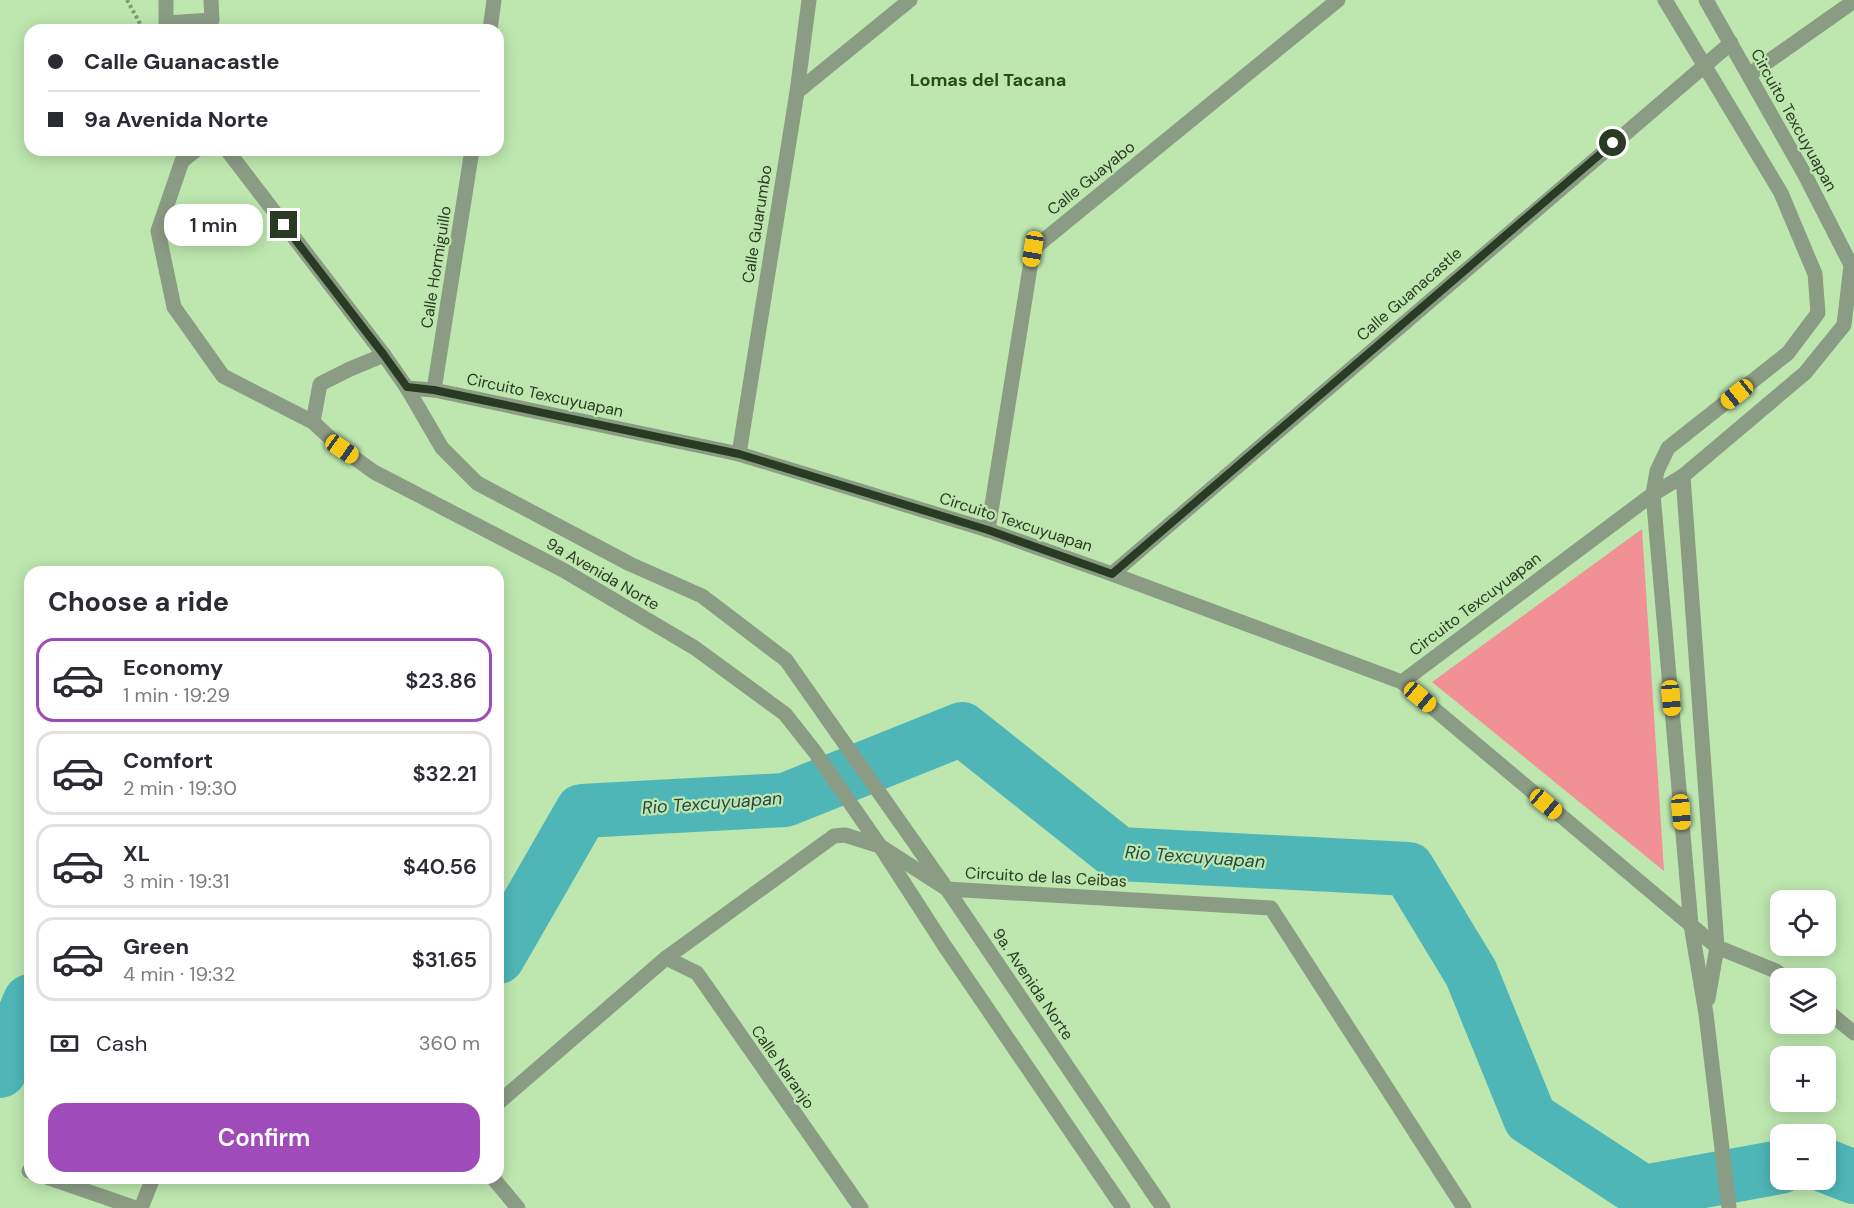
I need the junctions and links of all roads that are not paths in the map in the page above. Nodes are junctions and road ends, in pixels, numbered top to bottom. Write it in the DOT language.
graph roads {
  1 [pos="166,0"];
  2 [pos="211,0"];
  3 [pos="494,0"];
  4 [pos="809,0"];
  5 [pos="910,0"];
  6 [pos="1338,0"];
  7 [pos="1665,0"];
  8 [pos="1706,0"];
  9 [pos="1854,1"];
  10 [pos="491,24"];
  11 [pos="1731,44"];
  12 [pos="1703,66"];
  13 [pos="1749,75"];
  14 [pos="797,92"];
  15 [pos="188,156"];
  16 [pos="232,156"];
  17 [pos="471,156"];
  18 [pos="1852,266"];
  19 [pos="384,355"];
  20 [pos="407,387"];
  21 [pos="434,390"];
  22 [pos="313,422"];
  23 [pos="739,454"];
  24 [pos="1683,476"];
  25 [pos="1653,494"];
  26 [pos="988,530"];
  27 [pos="1112,574"];
  28 [pos="1402,682"];
  29 [pos="872,780"];
  30 [pos="880,846"];
  31 [pos="947,889"];
  32 [pos="1691,925"];
  33 [pos="1717,947"];
  34 [pos="666,958"];
  35 [pos="1770,969"];
  36 [pos="1706,1014"];
  37 [pos="1836,1018"];
  38 [pos="1854,1033"];
  39 [pos="504,1098"];
  40 [pos="66,1184"];
  41 [pos="151,1184"];
  42 [pos="498,1184"];
  43 [pos="136,1208"];
  44 [pos="141,1208"];
  45 [pos="518,1208"];
  46 [pos="861,1208"];
  47 [pos="1123,1208"];
  48 [pos="1163,1208"];
  49 [pos="1464,1208"];
  50 [pos="1729,1208"];
  1 -- 2 [label="street"];
  3 -- 10 [label="street"];
  4 -- 14 [label="street, Calle Guarumbo"];
  5 -- 14 [label="street"];
  6 -- 26 [label="street, Calle Guayabo"];
  7 -- 12 [label="street"];
  8 -- 11 [label="street, Circuito Texcuyuapan"];
  9 -- 13 [label="street"];
  11 -- 12 [label="street, Calle Guanacastle"];
  11 -- 13 [label="street, Circuito Texcuyuapan"];
  12 -- 25 [label="street"];
  12 -- 27 [label="street, Calle Guanacastle"];
  13 -- 18 [label="street, Circuito Texcuyuapan"];
  14 -- 23 [label="street, Calle Guarumbo"];
  15 -- 22 [label="street, 9a Avenida Norte"];
  16 -- 19 [label="street, 9a Avenida Norte"];
  17 -- 21 [label="street, Calle Hormiguillo"];
  18 -- 24 [label="street, Circuito Texcuyuapan"];
  19 -- 20 [label="street, 9a Avenida Norte"];
  19 -- 22 [label="street"];
  20 -- 21 [label="street, Circuito Texcuyuapan"];
  20 -- 29 [label="street, 9a Avenida Norte"];
  21 -- 23 [label="street, Circuito Texcuyuapan"];
  22 -- 30 [label="street, 9a Avenida Norte"];
  23 -- 26 [label="street, Circuito Texcuyuapan"];
  24 -- 25 [label="street, Circuito Texcuyuapan"];
  24 -- 33 [label="street"];
  25 -- 28 [label="street, Circuito Texcuyuapan"];
  25 -- 32 [label="street"];
  26 -- 27 [label="street, Circuito Texcuyuapan"];
  27 -- 28 [label="street, Circuito Texcuyuapan"];
  28 -- 32 [label="street"];
  29 -- 31 [label="street, 9a. Avenida Norte"];
  30 -- 31 [label="street, Circuito de las Ceibas"];
  30 -- 34 [label="street, Circuito de las Ceibas"];
  30 -- 47 [label="street"];
  31 -- 48 [label="street, 9a. Avenida Norte"];
  31 -- 49 [label="street, Circuito de las Ceibas"];
  32 -- 33 [label="street"];
  32 -- 36 [label="street"];
  33 -- 35 [label="street"];
  33 -- 36 [label="street"];
  34 -- 39 [label="street, Circuito de las Ceibas"];
  34 -- 46 [label="street, Calle Naranjo"];
  36 -- 50 [label="street"];
  37 -- 38 [label="street"];
  40 -- 43 [label="street"];
  41 -- 44 [label="street"];
  42 -- 45 [label="street"];
}
